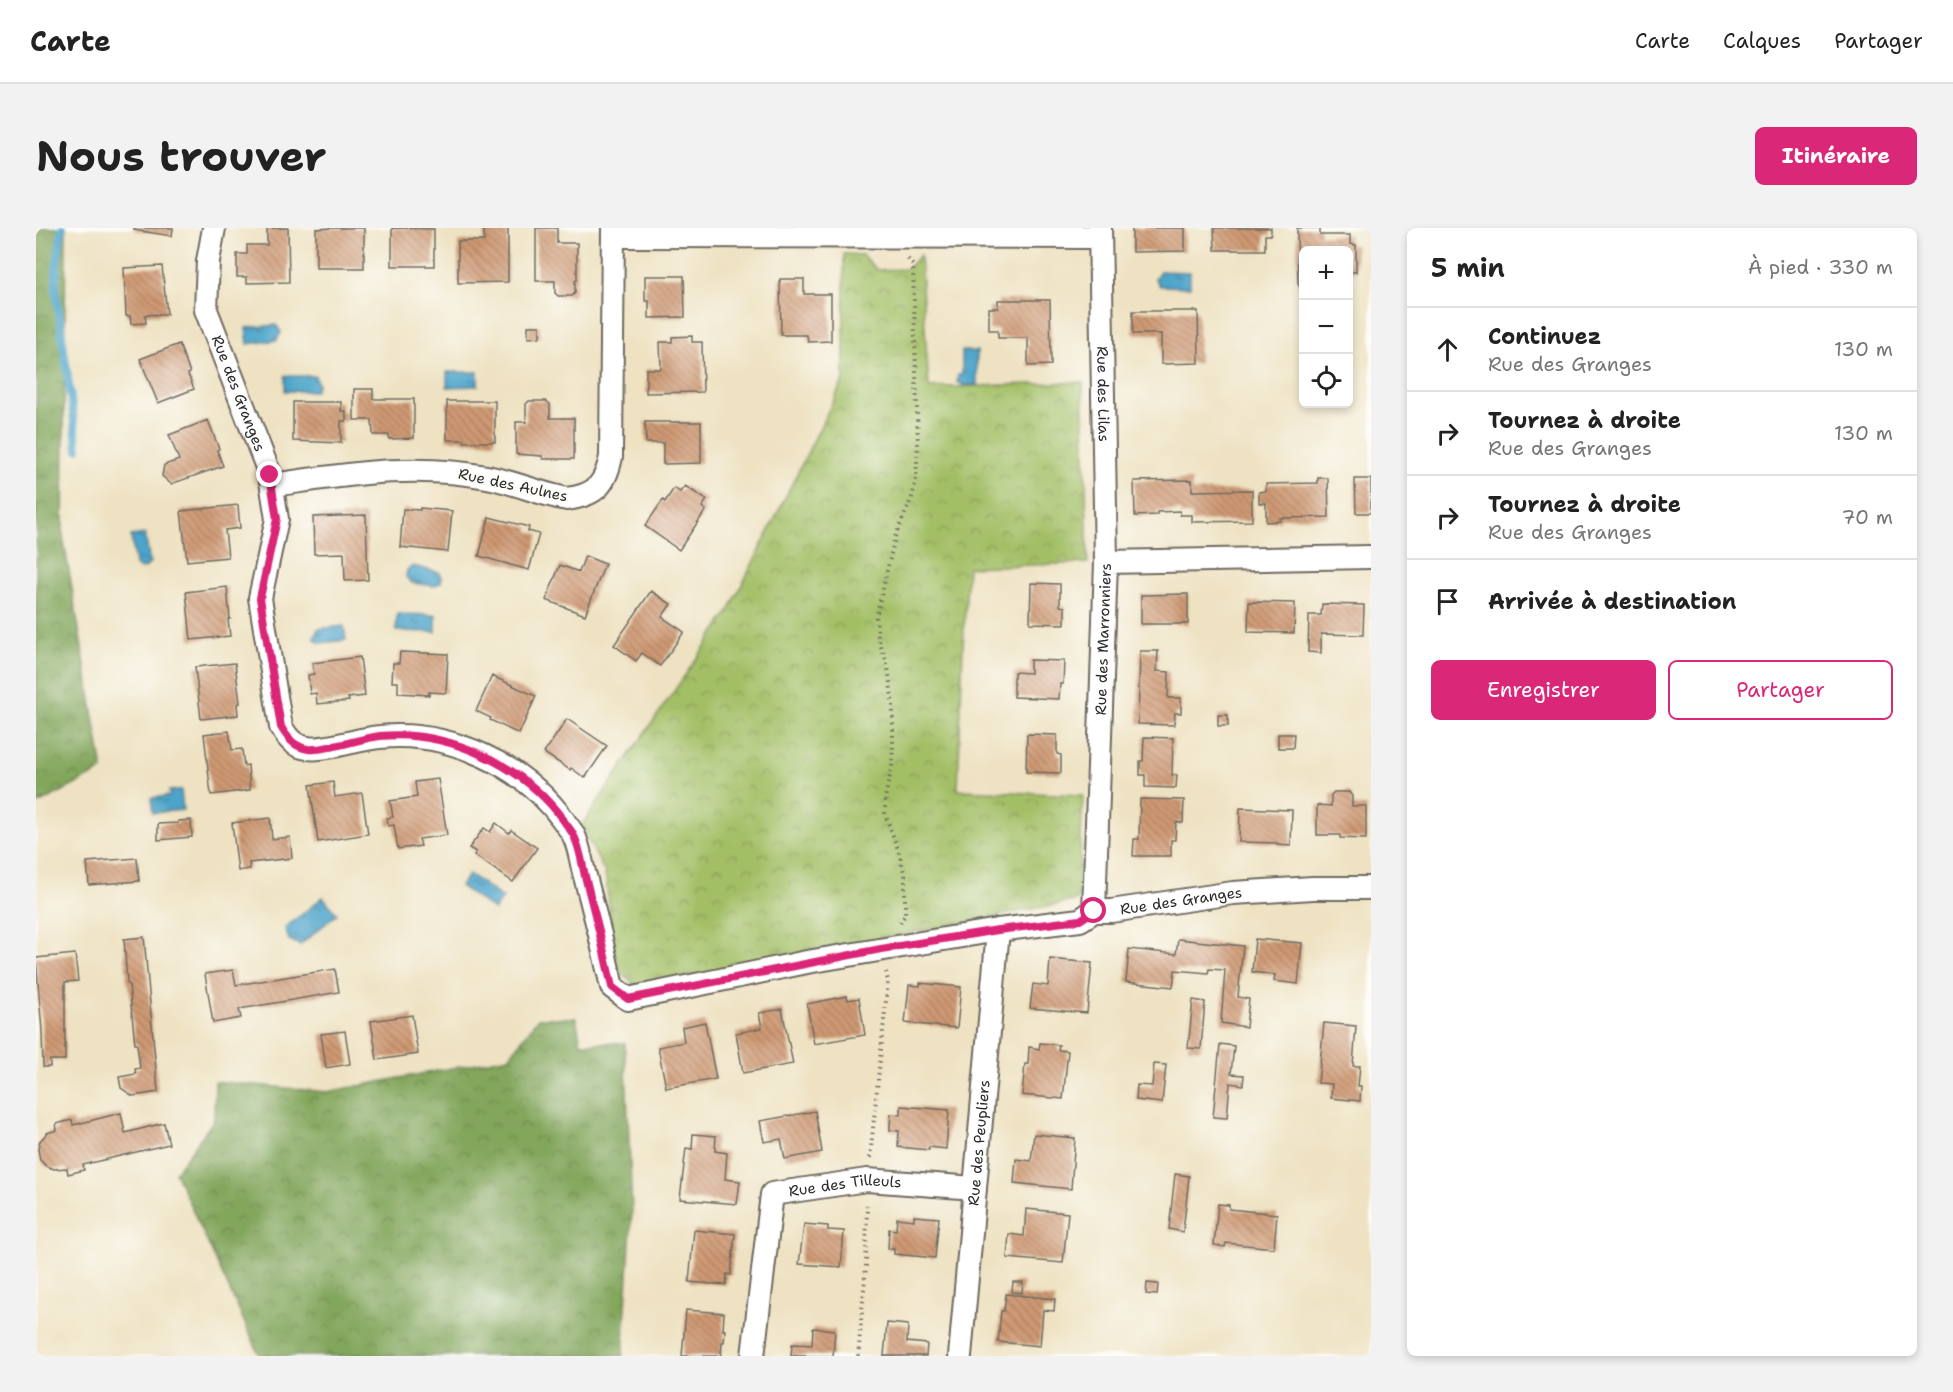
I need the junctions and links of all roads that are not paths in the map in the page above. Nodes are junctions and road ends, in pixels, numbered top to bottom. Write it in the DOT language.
graph roads {
  1 [pos="214,228"];
  2 [pos="614,232"];
  3 [pos="1100,232"];
  4 [pos="272,485"];
  5 [pos="1371,557"];
  6 [pos="1106,562"];
  7 [pos="1371,888"];
  8 [pos="1094,911"];
  9 [pos="998,930"];
  10 [pos="975,1188"];
  11 [pos="753,1356"];
  12 [pos="960,1356"];
  1 -- 4 [label="street, Rue des Granges"];
  2 -- 3 [label="street"];
  2 -- 4 [label="street, Rue des Aulnes"];
  3 -- 6 [label="street, Rue des Lilas"];
  4 -- 9 [label="street, Rue des Granges"];
  5 -- 6 [label="street, Rue des Marronniers"];
  6 -- 8 [label="street, Rue des Marronniers"];
  7 -- 8 [label="street, Rue des Granges"];
  8 -- 9 [label="street, Rue des Granges"];
  9 -- 10 [label="street, Rue des Peupliers"];
  10 -- 11 [label="street, Rue des Tilleuls"];
  10 -- 12 [label="street, Rue des Peupliers"];
}
